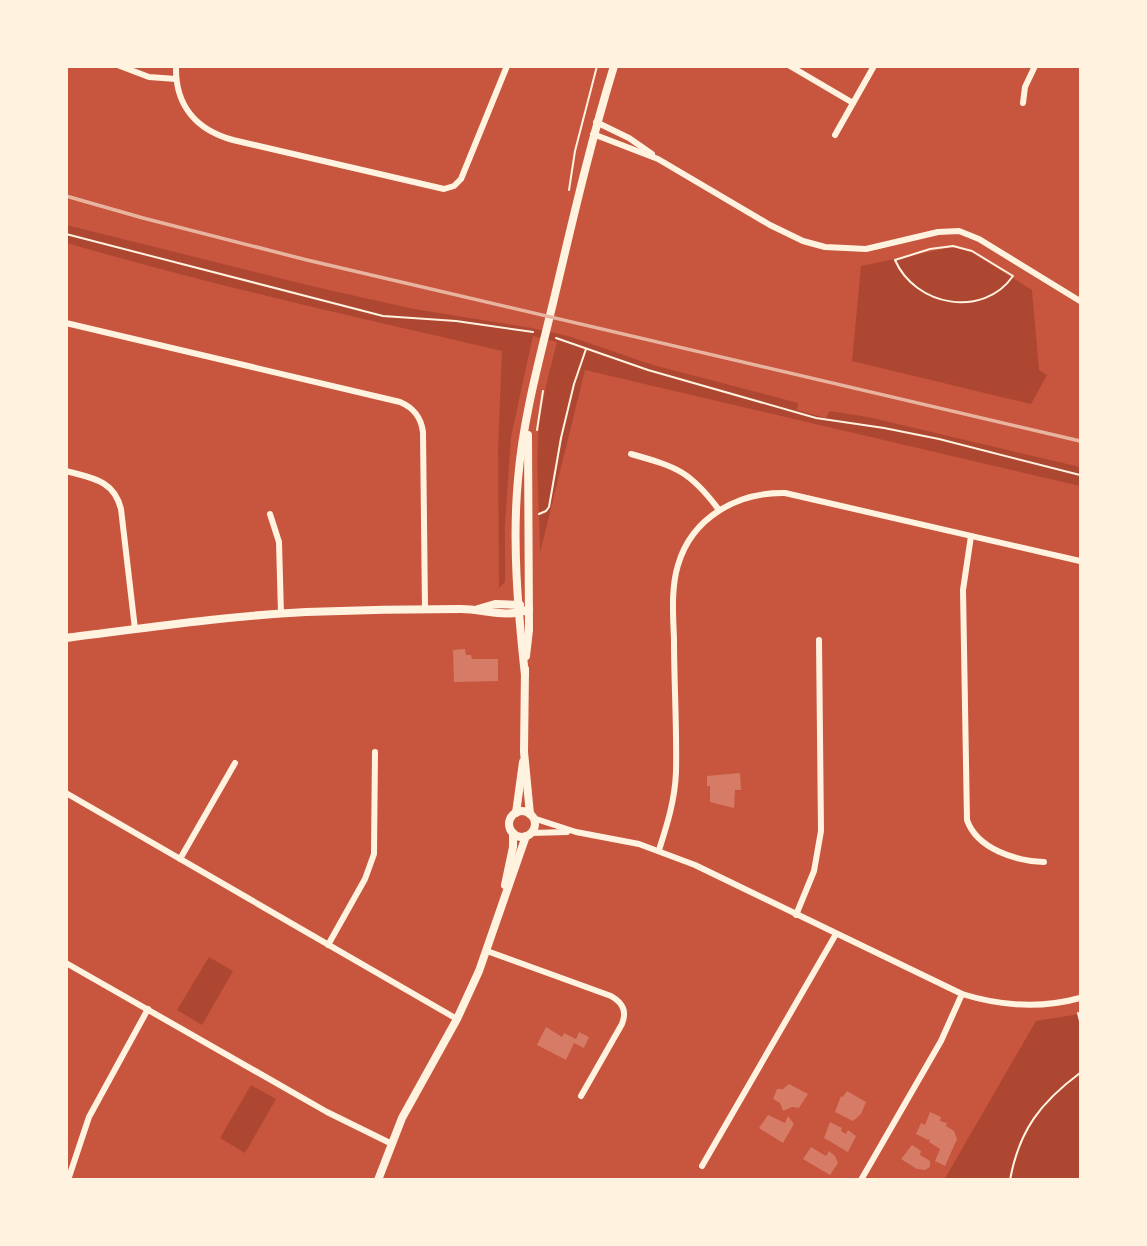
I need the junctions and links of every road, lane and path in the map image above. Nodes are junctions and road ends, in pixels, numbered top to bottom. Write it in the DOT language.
graph roads {
  1 [pos="120,66"];
  2 [pos="176,66"];
  3 [pos="507,66"];
  4 [pos="597,66"];
  5 [pos="614,66"];
  6 [pos="790,66"];
  7 [pos="874,66"];
  8 [pos="1035,66"];
  9 [pos="176,79"];
  10 [pos="853,103"];
  11 [pos="1023,103"];
  12 [pos="596,122"];
  13 [pos="593,134"];
  14 [pos="835,135"];
  15 [pos="658,159"];
  16 [pos="568,196"];
  17 [pos="66,234"];
  18 [pos="895,258"];
  19 [pos="1080,301"];
  20 [pos="66,323"];
  21 [pos="536,333"];
  22 [pos="546,337"];
  23 [pos="587,348"];
  24 [pos="544,387"];
  25 [pos="530,404"];
  26 [pos="536,435"];
  27 [pos="632,454"];
  28 [pos="66,471"];
  29 [pos="1080,475"];
  30 [pos="719,510"];
  31 [pos="270,514"];
  32 [pos="528,515"];
  33 [pos="971,536"];
  34 [pos="1080,561"];
  35 [pos="425,609"];
  36 [pos="518,609"];
  37 [pos="529,609"];
  38 [pos="281,614"];
  39 [pos="135,629"];
  40 [pos="66,638"];
  41 [pos="819,640"];
  42 [pos="525,675"];
  43 [pos="375,752"];
  44 [pos="524,752"];
  45 [pos="235,763"];
  46 [pos="66,793"];
  47 [pos="516,813"];
  48 [pos="531,816"];
  49 [pos="576,832"];
  50 [pos="513,833"];
  51 [pos="528,835"];
  52 [pos="659,850"];
  53 [pos="180,859"];
  54 [pos="1044,862"];
  55 [pos="504,895"];
  56 [pos="796,915"];
  57 [pos="836,934"];
  58 [pos="328,945"];
  59 [pos="487,951"];
  60 [pos="66,963"];
  61 [pos="962,994"];
  62 [pos="1080,998"];
  63 [pos="148,1009"];
  64 [pos="1078,1013"];
  65 [pos="457,1018"];
  66 [pos="1080,1021"];
  67 [pos="1080,1073"];
  68 [pos="581,1096"];
  69 [pos="390,1143"];
  70 [pos="702,1166"];
  71 [pos="68,1180"];
  72 [pos="377,1180"];
  73 [pos="861,1180"];
  74 [pos="1010,1180"];
  1 -- 9 [label="street"];
  2 -- 9 [label="street"];
  3 -- 9 [label="street"];
  4 -- 16 [label="path"];
  5 -- 12 [label="street"];
  6 -- 10 [label="street"];
  7 -- 10 [label="street"];
  8 -- 11 [label="street"];
  10 -- 14 [label="street"];
  12 -- 13 [label="street"];
  12 -- 15 [label="street"];
  13 -- 15 [label="street"];
  13 -- 22 [label="street"];
  15 -- 19 [label="street"];
  17 -- 21 [label="path"];
  18 -- 18 [label="path"];
  20 -- 35 [label="street"];
  22 -- 23 [label="path"];
  22 -- 25 [label="street"];
  23 -- 29 [label="path"];
  23 -- 32 [label="path"];
  24 -- 26 [label="path"];
  25 -- 32 [label="street"];
  25 -- 36 [label="street"];
  27 -- 30 [label="street"];
  28 -- 39 [label="street"];
  30 -- 33 [label="street"];
  30 -- 52 [label="street"];
  31 -- 38 [label="street"];
  32 -- 37 [label="street"];
  33 -- 34 [label="street"];
  33 -- 54 [label="street"];
  35 -- 36 [label="street"];
  35 -- 38 [label="street"];
  36 -- 37 [label="street"];
  36 -- 42 [label="street"];
  37 -- 42 [label="street"];
  38 -- 39 [label="street"];
  39 -- 40 [label="street"];
  41 -- 56 [label="street"];
  42 -- 44 [label="street"];
  43 -- 58 [label="street"];
  44 -- 47 [label="street"];
  44 -- 48 [label="street"];
  45 -- 53 [label="street"];
  46 -- 53 [label="street"];
  47 -- 48 [label="street"];
  47 -- 50 [label="street"];
  48 -- 49 [label="street"];
  48 -- 51 [label="street"];
  49 -- 51 [label="street"];
  49 -- 52 [label="street"];
  50 -- 51 [label="street"];
  50 -- 55 [label="street"];
  51 -- 55 [label="street"];
  52 -- 56 [label="street"];
  53 -- 58 [label="street"];
  55 -- 59 [label="street"];
  56 -- 57 [label="street"];
  57 -- 61 [label="street"];
  57 -- 70 [label="street"];
  58 -- 65 [label="street"];
  59 -- 65 [label="street"];
  59 -- 68 [label="street"];
  60 -- 63 [label="street"];
  61 -- 62 [label="street"];
  61 -- 73 [label="street"];
  63 -- 69 [label="street"];
  63 -- 71 [label="street"];
  64 -- 66 [label="path"];
  65 -- 69 [label="street"];
  67 -- 74 [label="path"];
  69 -- 72 [label="street"];
}
